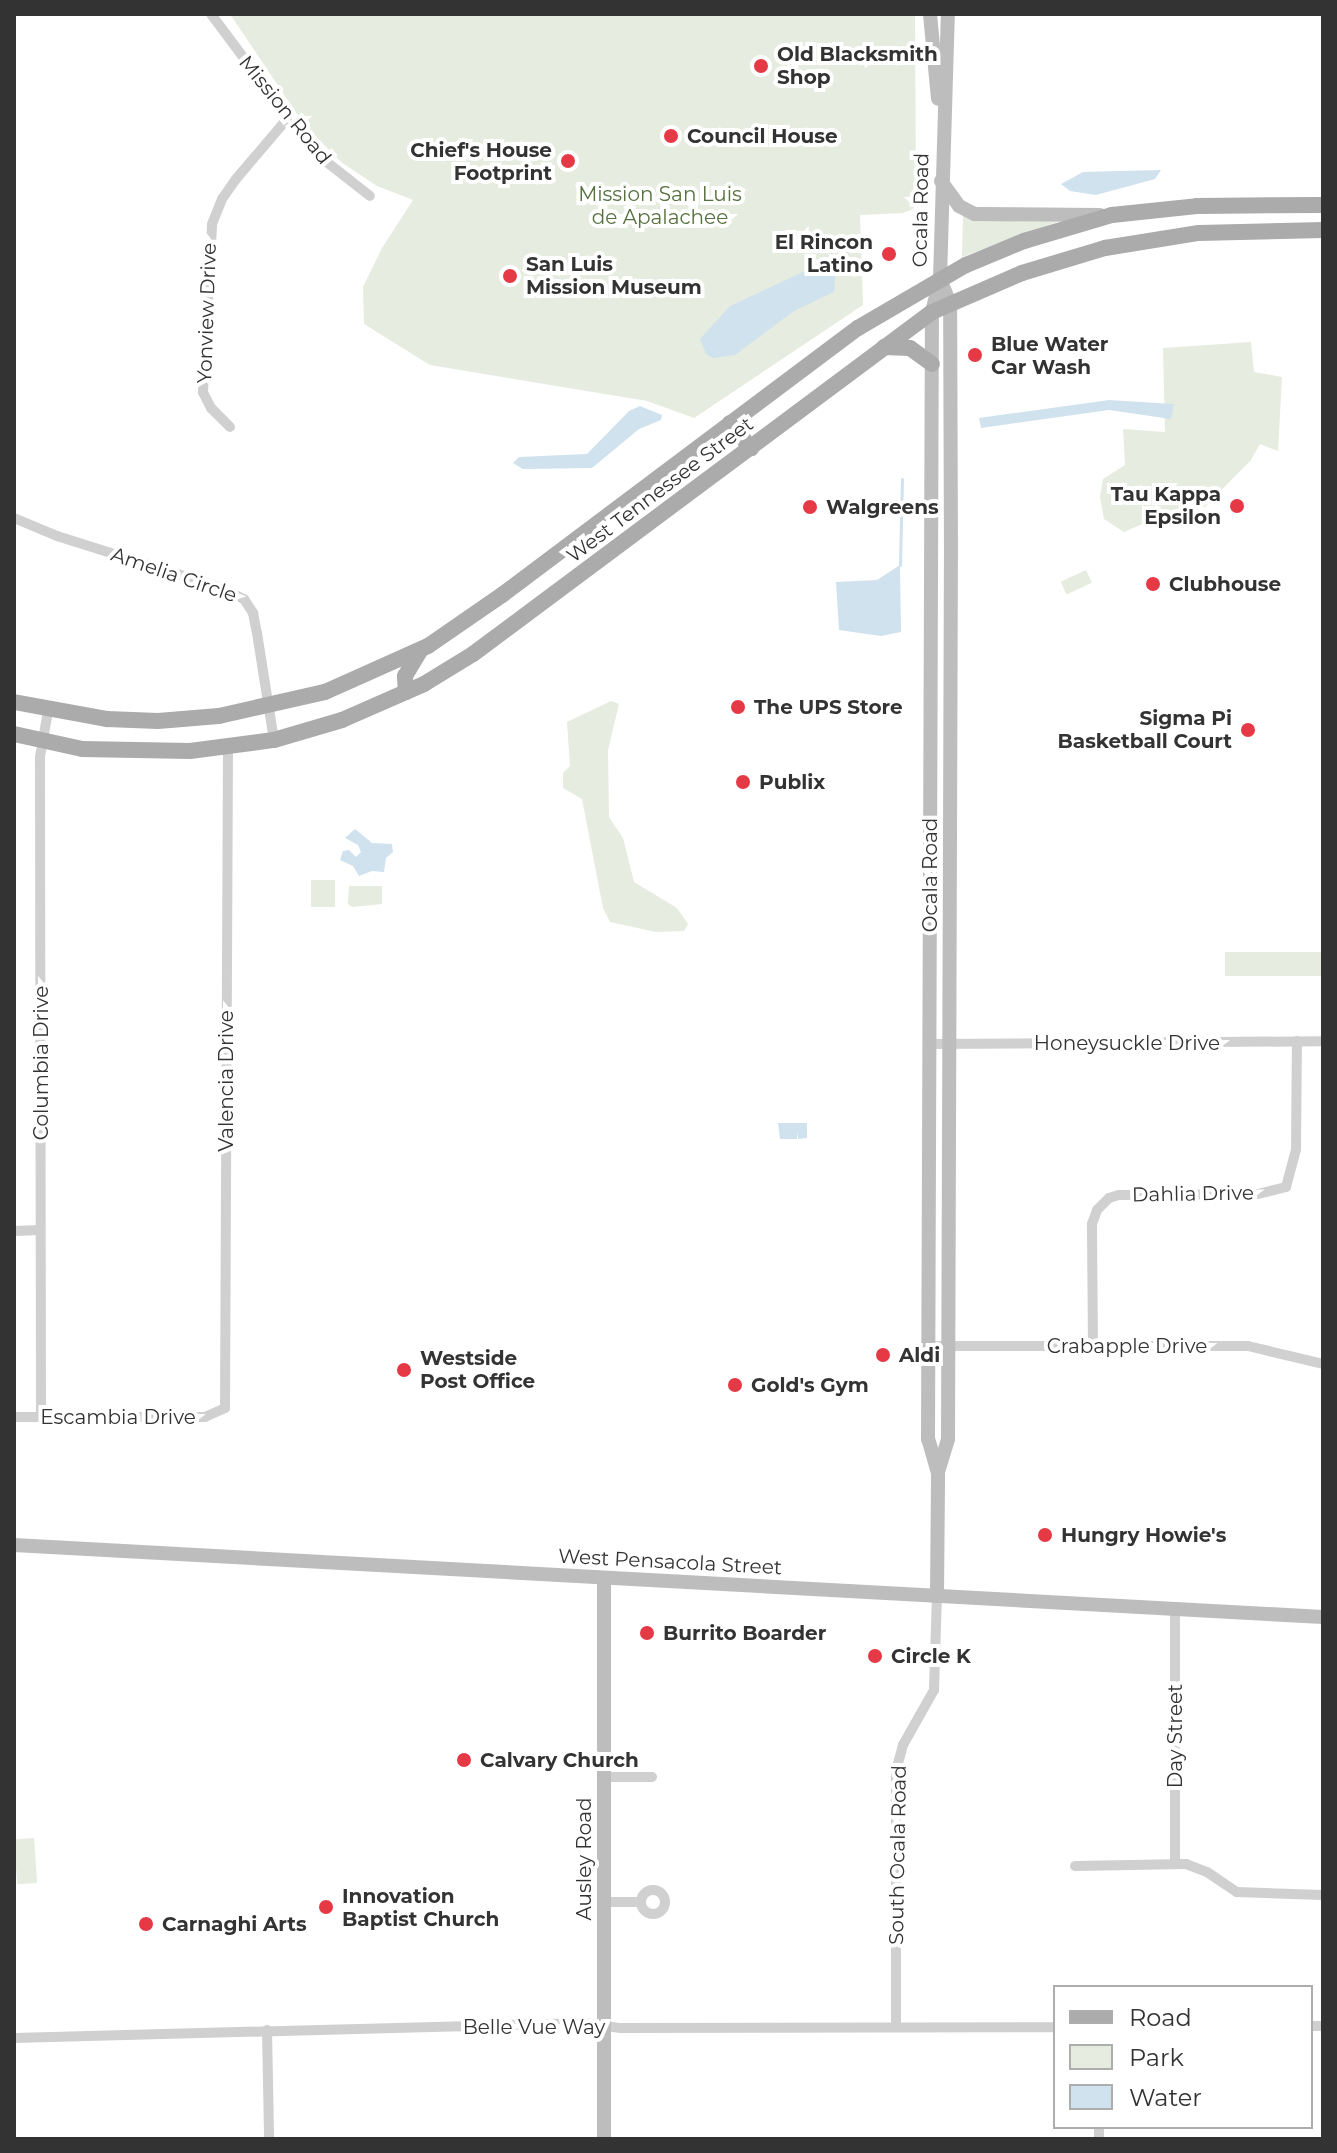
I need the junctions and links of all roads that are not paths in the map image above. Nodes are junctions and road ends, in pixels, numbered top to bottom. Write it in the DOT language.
graph roads {
  1 [pos="211,14"];
  2 [pos="930,14"];
  3 [pos="948,14"];
  4 [pos="941,67"];
  5 [pos="287,119"];
  6 [pos="941,181"];
  7 [pos="370,196"];
  8 [pos="1286,205"];
  9 [pos="1323,205"];
  10 [pos="1197,206"];
  11 [pos="1112,215"];
  12 [pos="1323,230"];
  13 [pos="1288,231"];
  14 [pos="1199,233"];
  15 [pos="940,279"];
  16 [pos="950,303"];
  17 [pos="932,312"];
  18 [pos="884,347"];
  19 [pos="932,364"];
  20 [pos="730,423"];
  21 [pos="230,427"];
  22 [pos="932,441"];
  23 [pos="951,444"];
  24 [pos="751,448"];
  25 [pos="14,518"];
  26 [pos="502,595"];
  27 [pos="519,620"];
  28 [pos="421,649"];
  29 [pos="406,692"];
  30 [pos="14,702"];
  31 [pos="268,708"];
  32 [pos="48,711"];
  33 [pos="14,734"];
  34 [pos="274,740"];
  35 [pos="43,741"];
  36 [pos="228,748"];
  37 [pos="1297,1041"];
  38 [pos="1323,1041"];
  39 [pos="931,1044"];
  40 [pos="949,1044"];
  41 [pos="40,1230"];
  42 [pos="14,1231"];
  43 [pos="928,1346"];
  44 [pos="947,1346"];
  45 [pos="1093,1346"];
  46 [pos="1323,1364"];
  47 [pos="222,1412"];
  48 [pos="14,1417"];
  49 [pos="41,1417"];
  50 [pos="938,1473"];
  51 [pos="14,1545"];
  52 [pos="604,1578"];
  53 [pos="937,1596"];
  54 [pos="1175,1609"];
  55 [pos="1323,1617"];
  56 [pos="603,1777"];
  57 [pos="652,1777"];
  58 [pos="1175,1863"];
  59 [pos="1075,1866"];
  60 [pos="1323,1895"];
  61 [pos="604,1902"];
  62 [pos="640,1902"];
  63 [pos="604,2026"];
  64 [pos="896,2027"];
  65 [pos="1053,2027"];
  66 [pos="267,2030"];
  67 [pos="14,2038"];
  68 [pos="269,2139"];
  69 [pos="604,2139"];
  1 -- 5 [label="street, Mission Road"];
  2 -- 4 [label="main road, Ocala Road"];
  3 -- 4 [label="main road, Ocala Road"];
  4 -- 6 [label="main road, Ocala Road"];
  5 -- 7 [label="street, Mission Road"];
  5 -- 21 [label="street, Yonview Drive"];
  6 -- 11 [label="main road"];
  6 -- 15 [label="main road, Ocala Road"];
  8 -- 9 [label="main road, West Tennessee Street"];
  8 -- 10 [label="main road, West Tennessee Street"];
  8 -- 13 [label="main road"];
  10 -- 11 [label="main road, West Tennessee Street"];
  10 -- 14 [label="main road"];
  11 -- 15 [label="main road, West Tennessee Street"];
  12 -- 13 [label="main road, West Tennessee Street"];
  13 -- 14 [label="main road, West Tennessee Street"];
  14 -- 16 [label="main road, West Tennessee Street"];
  15 -- 16 [label="main road, Ocala Road"];
  15 -- 17 [label="main road, Ocala Road"];
  15 -- 20 [label="main road, West Tennessee Street"];
  16 -- 17 [label="main road, West Tennessee Street"];
  16 -- 23 [label="main road, Ocala Road"];
  17 -- 18 [label="main road, West Tennessee Street"];
  17 -- 19 [label="main road, Ocala Road"];
  18 -- 19 [label="main road"];
  18 -- 24 [label="main road, West Tennessee Street"];
  19 -- 22 [label="main road, Ocala Road"];
  20 -- 24 [label="main road"];
  20 -- 26 [label="main road, West Tennessee Street"];
  22 -- 23 [label="street"];
  22 -- 39 [label="main road, Ocala Road"];
  23 -- 40 [label="main road, Ocala Road"];
  24 -- 27 [label="main road, West Tennessee Street"];
  25 -- 31 [label="street, Amelia Circle"];
  26 -- 27 [label="main road"];
  26 -- 28 [label="main road, West Tennessee Street"];
  27 -- 29 [label="main road, West Tennessee Street"];
  28 -- 29 [label="main road"];
  28 -- 31 [label="main road, West Tennessee Street"];
  29 -- 34 [label="main road, West Tennessee Street"];
  30 -- 32 [label="main road, West Tennessee Street"];
  31 -- 32 [label="main road, West Tennessee Street"];
  31 -- 34 [label="street, Amelia Circle"];
  32 -- 35 [label="street, Columbia Drive"];
  33 -- 35 [label="main road, West Tennessee Street"];
  34 -- 36 [label="main road, West Tennessee Street"];
  35 -- 36 [label="main road, West Tennessee Street"];
  35 -- 41 [label="street, Columbia Drive"];
  36 -- 47 [label="street, Valencia Drive"];
  37 -- 38 [label="street, Honeysuckle Drive"];
  37 -- 40 [label="street, Honeysuckle Drive"];
  37 -- 45 [label="street, Dahlia Drive"];
  39 -- 40 [label="street, Honeysuckle Drive"];
  39 -- 43 [label="main road, Ocala Road"];
  40 -- 44 [label="main road, Ocala Road"];
  41 -- 42 [label="street"];
  41 -- 49 [label="street, Columbia Drive"];
  43 -- 44 [label="street, Crabapple Drive"];
  43 -- 50 [label="main road, Ocala Road"];
  44 -- 45 [label="street, Crabapple Drive"];
  44 -- 50 [label="main road, Ocala Road"];
  45 -- 46 [label="street, Crabapple Drive"];
  47 -- 49 [label="street, Escambia Drive"];
  48 -- 49 [label="street, Escambia Drive"];
  50 -- 53 [label="main road, Ocala Road"];
  51 -- 52 [label="main road, West Pensacola Street"];
  52 -- 53 [label="main road, West Pensacola Street"];
  52 -- 56 [label="main road, Ausley Road"];
  53 -- 54 [label="main road, West Pensacola Street"];
  53 -- 64 [label="street, South Ocala Road"];
  54 -- 55 [label="main road, West Pensacola Street"];
  54 -- 58 [label="street, Day Street"];
  56 -- 57 [label="street"];
  56 -- 61 [label="main road, Ausley Road"];
  58 -- 59 [label="street"];
  58 -- 60 [label="street"];
  61 -- 62 [label="street"];
  61 -- 63 [label="main road, Ausley Road"];
  63 -- 64 [label="street, Belle Vue Way"];
  63 -- 66 [label="street, Belle Vue Way"];
  63 -- 69 [label="main road, Ausley Road"];
  64 -- 65 [label="street, Belle Vue Way"];
  66 -- 67 [label="street, Belle Vue Way"];
  66 -- 68 [label="street"];
}
